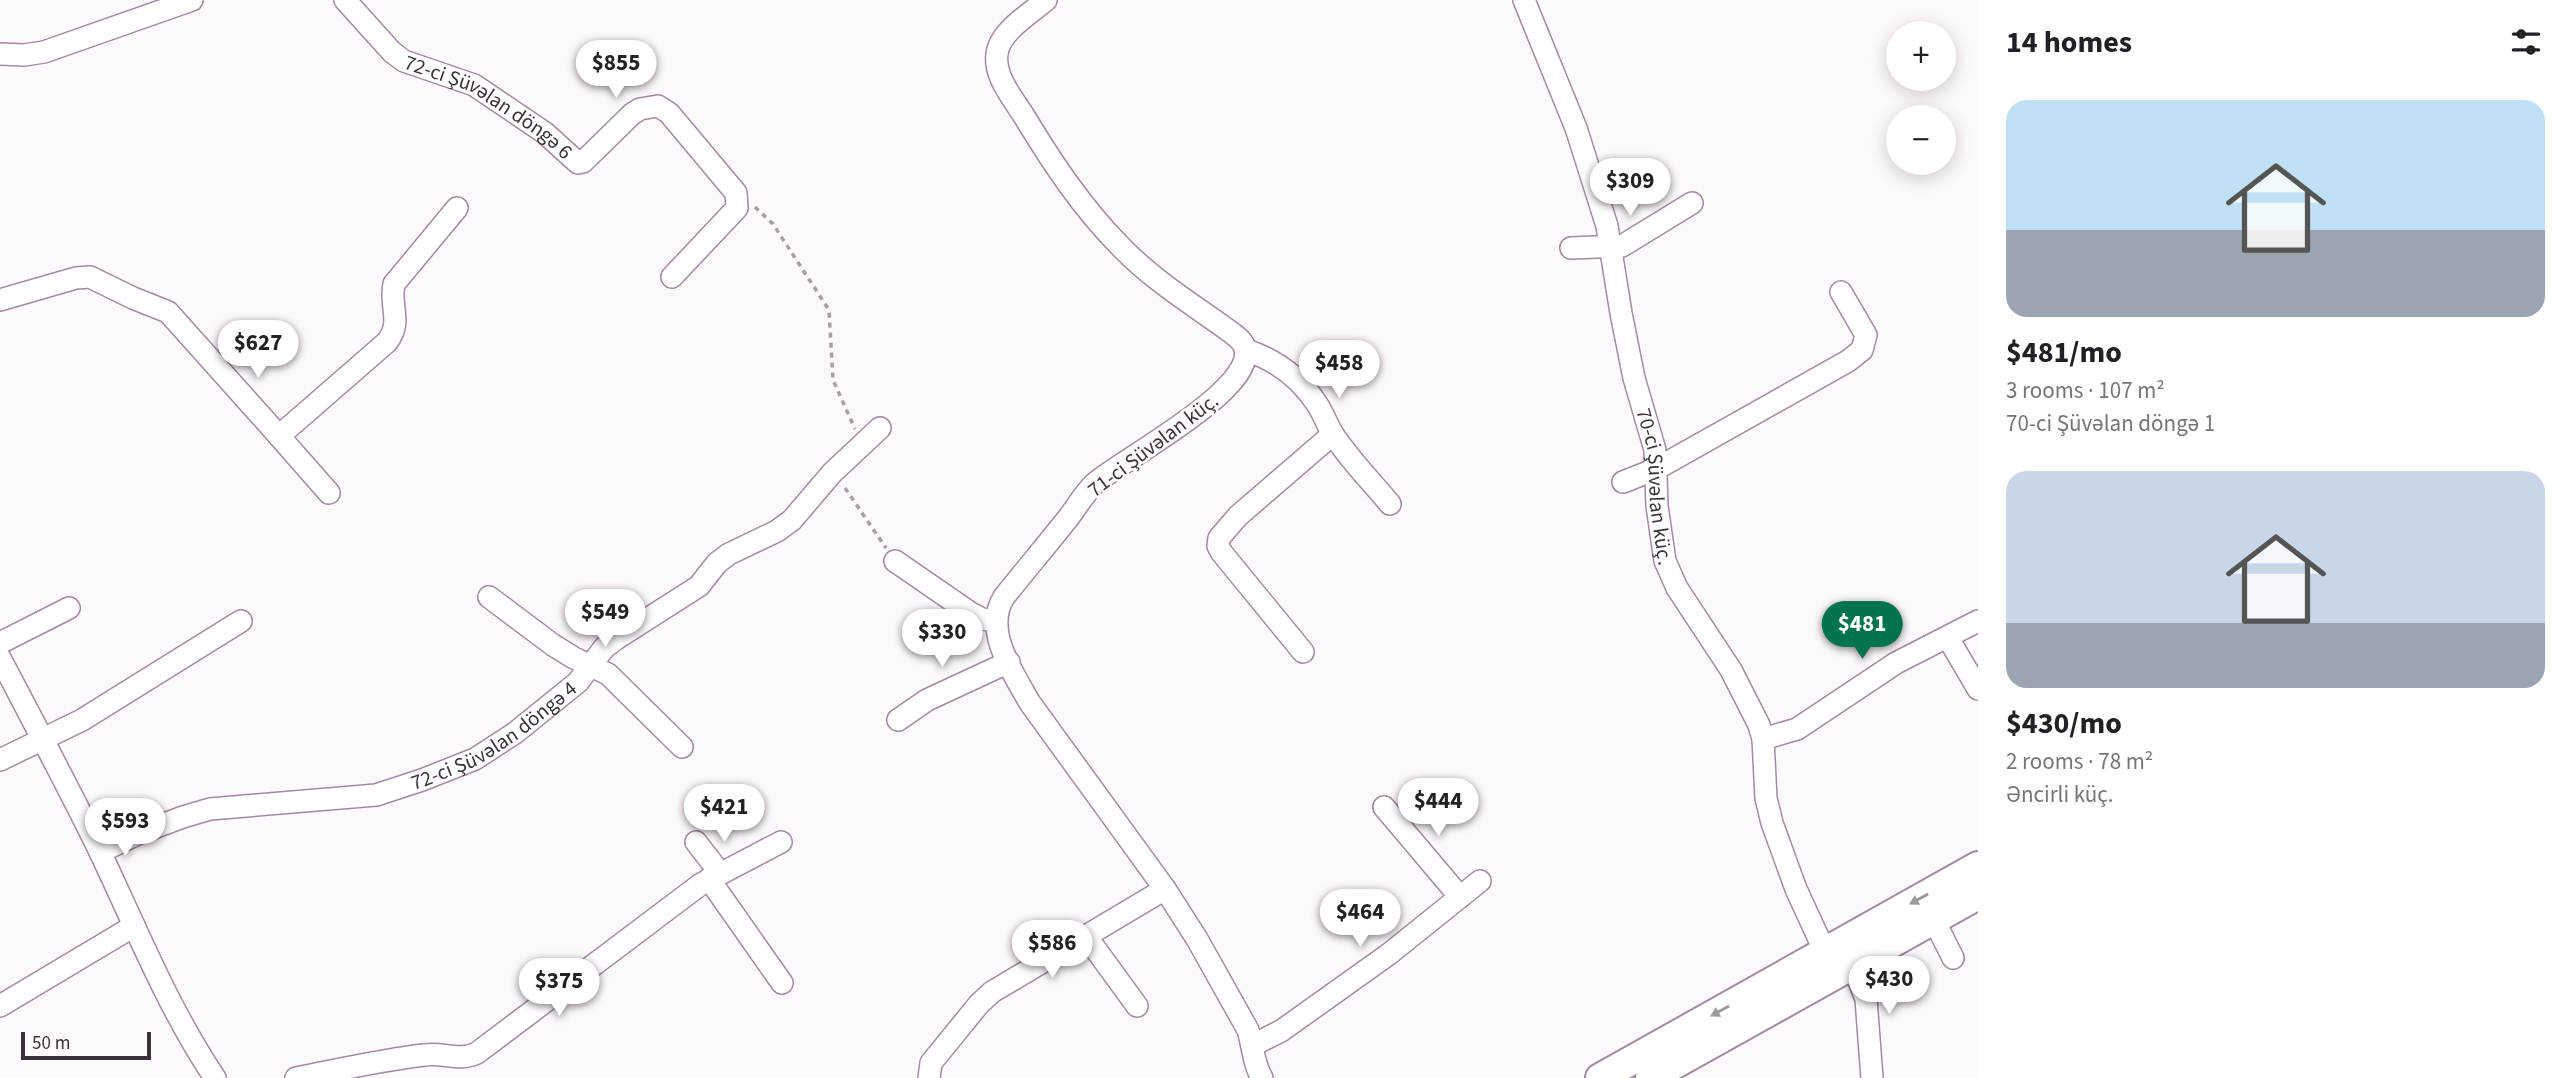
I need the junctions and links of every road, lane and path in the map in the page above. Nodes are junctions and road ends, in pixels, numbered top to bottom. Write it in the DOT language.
graph roads {
  1 [pos="191,0"];
  2 [pos="345,0"];
  3 [pos="1046,0"];
  4 [pos="1524,0"];
  5 [pos="0,54"];
  6 [pos="737,200"];
  7 [pos="1692,203"];
  8 [pos="457,208"];
  9 [pos="1571,248"];
  10 [pos="1611,248"];
  11 [pos="672,276"];
  12 [pos="1841,292"];
  13 [pos="0,300"];
  14 [pos="1246,350"];
  15 [pos="1333,434"];
  16 [pos="872,435"];
  17 [pos="279,436"];
  18 [pos="1656,469"];
  19 [pos="832,473"];
  20 [pos="1623,482"];
  21 [pos="329,493"];
  22 [pos="1390,504"];
  23 [pos="895,561"];
  24 [pos="489,597"];
  25 [pos="69,608"];
  26 [pos="241,621"];
  27 [pos="995,621"];
  28 [pos="1978,621"];
  29 [pos="1948,638"];
  30 [pos="0,643"];
  31 [pos="1303,652"];
  32 [pos="0,658"];
  33 [pos="1009,662"];
  34 [pos="592,667"];
  35 [pos="1978,689"];
  36 [pos="898,720"];
  37 [pos="1763,739"];
  38 [pos="43,741"];
  39 [pos="682,747"];
  40 [pos="0,760"];
  41 [pos="1384,807"];
  42 [pos="696,842"];
  43 [pos="781,842"];
  44 [pos="100,852"];
  45 [pos="1978,866"];
  46 [pos="715,876"];
  47 [pos="1480,881"];
  48 [pos="1165,889"];
  49 [pos="1978,895"];
  50 [pos="1460,897"];
  51 [pos="1934,920"];
  52 [pos="134,926"];
  53 [pos="1086,936"];
  54 [pos="1825,952"];
  55 [pos="1953,958"];
  56 [pos="1853,966"];
  57 [pos="782,984"];
  58 [pos="0,1006"];
  59 [pos="1137,1006"];
  60 [pos="1253,1045"];
  61 [pos="449,1068"];
  62 [pos="215,1078"];
  63 [pos="296,1078"];
  64 [pos="929,1078"];
  65 [pos="1262,1078"];
  66 [pos="1600,1078"];
  67 [pos="1650,1078"];
  68 [pos="1871,1078"];
  1 -- 5 [label="street"];
  2 -- 6 [label="street, 72-ci Şüvəlan döngə 6"];
  3 -- 14 [label="street"];
  4 -- 10 [label="street, 70-ci Şüvəlan küç."];
  6 -- 11 [label="street"];
  6 -- 16 [label="path"];
  7 -- 10 [label="street"];
  8 -- 17 [label="street"];
  9 -- 10 [label="street"];
  10 -- 18 [label="street, 70-ci Şüvəlan küç."];
  12 -- 18 [label="street"];
  13 -- 17 [label="street"];
  14 -- 15 [label="street"];
  14 -- 27 [label="street, 71-ci Şüvəlan küç."];
  15 -- 22 [label="street"];
  15 -- 31 [label="street"];
  16 -- 19 [label="street, 72-ci Şüvəlan döngə 4"];
  17 -- 21 [label="street"];
  18 -- 20 [label="street"];
  18 -- 37 [label="street, 70-ci Şüvəlan küç."];
  19 -- 23 [label="path"];
  19 -- 34 [label="street, 72-ci Şüvəlan döngə 4"];
  23 -- 27 [label="street"];
  24 -- 34 [label="street"];
  25 -- 30 [label="street"];
  26 -- 38 [label="street"];
  27 -- 33 [label="street"];
  28 -- 29 [label="street"];
  29 -- 35 [label="street"];
  29 -- 37 [label="street"];
  32 -- 38 [label="street"];
  33 -- 36 [label="street"];
  33 -- 48 [label="street"];
  34 -- 39 [label="street"];
  34 -- 44 [label="street, 72-ci Şüvəlan döngə 4"];
  37 -- 54 [label="street, 70-ci Şüvəlan küç."];
  38 -- 40 [label="street"];
  38 -- 44 [label="street"];
  41 -- 50 [label="street"];
  42 -- 46 [label="street"];
  43 -- 46 [label="street"];
  44 -- 52 [label="street"];
  45 -- 54 [label="main road, one-way"];
  46 -- 57 [label="street"];
  46 -- 61 [label="street"];
  47 -- 50 [label="street"];
  48 -- 53 [label="street"];
  48 -- 60 [label="street"];
  49 -- 51 [label="main road"];
  50 -- 60 [label="street"];
  51 -- 55 [label="street"];
  51 -- 56 [label="main road"];
  52 -- 58 [label="street"];
  52 -- 62 [label="street"];
  53 -- 59 [label="street"];
  53 -- 64 [label="street"];
  54 -- 66 [label="main road, one-way"];
  56 -- 67 [label="main road"];
  56 -- 68 [label="street"];
  60 -- 65 [label="street"];
  61 -- 63 [label="street"];
}
